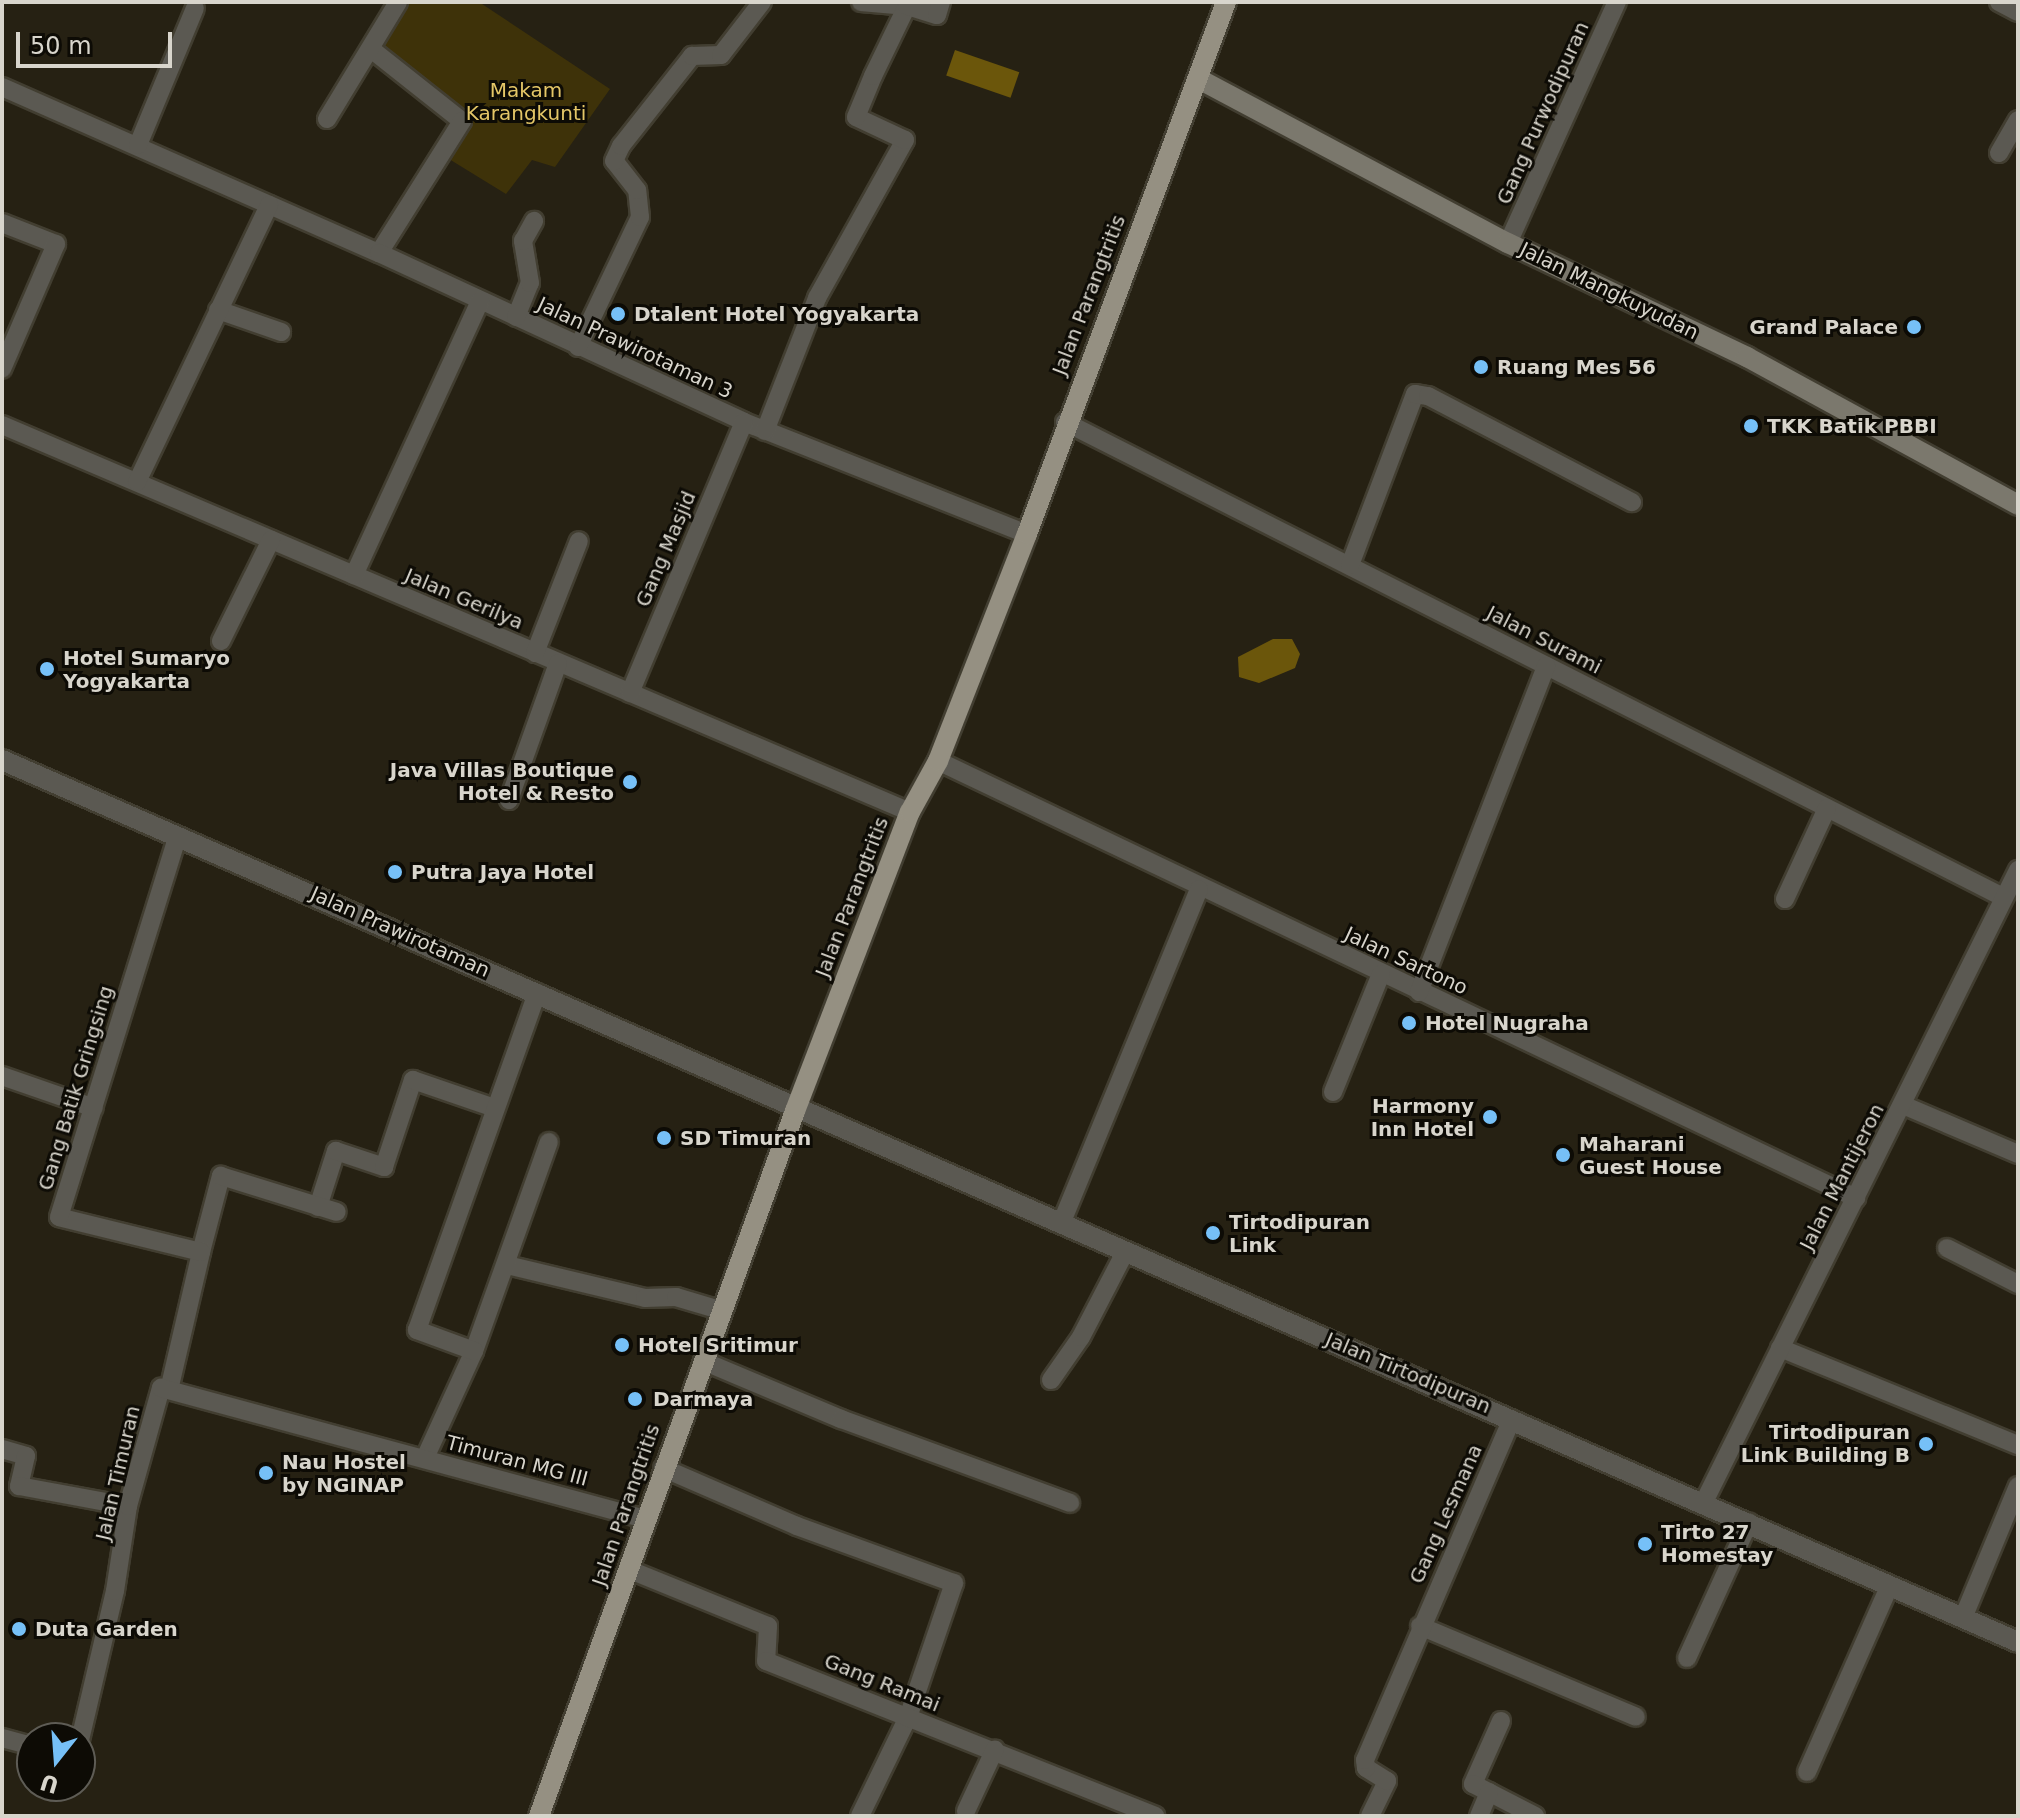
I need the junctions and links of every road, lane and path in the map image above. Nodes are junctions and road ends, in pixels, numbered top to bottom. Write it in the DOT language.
graph roads {
  1 [pos="398,2"];
  2 [pos="762,2"];
  3 [pos="861,2"];
  4 [pos="941,2"];
  5 [pos="1226,2"];
  6 [pos="1617,2"];
  7 [pos="1999,2"];
  8 [pos="907,6"];
  9 [pos="195,8"];
  10 [pos="2018,12"];
  11 [pos="371,49"];
  12 [pos="1199,79"];
  13 [pos="2,87"];
  14 [pos="327,119"];
  15 [pos="2018,120"];
  16 [pos="138,145"];
  17 [pos="1999,153"];
  18 [pos="269,205"];
  19 [pos="534,221"];
  20 [pos="2,223"];
  21 [pos="1508,243"];
  22 [pos="379,253"];
  23 [pos="480,301"];
  24 [pos="218,310"];
  25 [pos="516,317"];
  26 [pos="281,332"];
  27 [pos="578,347"];
  28 [pos="2,369"];
  29 [pos="744,422"];
  30 [pos="1065,422"];
  31 [pos="2,425"];
  32 [pos="765,431"];
  33 [pos="137,482"];
  34 [pos="1632,502"];
  35 [pos="2018,505"];
  36 [pos="1027,534"];
  37 [pos="271,540"];
  38 [pos="579,541"];
  39 [pos="1350,565"];
  40 [pos="354,575"];
  41 [pos="221,641"];
  42 [pos="535,653"];
  43 [pos="558,663"];
  44 [pos="1546,666"];
  45 [pos="630,693"];
  46 [pos="2,760"];
  47 [pos="938,761"];
  48 [pos="509,800"];
  49 [pos="1827,808"];
  50 [pos="910,812"];
  51 [pos="178,836"];
  52 [pos="2018,870"];
  53 [pos="1199,889"];
  54 [pos="2003,897"];
  55 [pos="1785,899"];
  56 [pos="1381,974"];
  57 [pos="1419,992"];
  58 [pos="537,993"];
  59 [pos="2,1076"];
  60 [pos="1333,1092"];
  61 [pos="1903,1105"];
  62 [pos="94,1108"];
  63 [pos="495,1108"];
  64 [pos="795,1111"];
  65 [pos="549,1142"];
  66 [pos="2018,1154"];
  67 [pos="1856,1198"];
  68 [pos="318,1207"];
  69 [pos="337,1212"];
  70 [pos="1061,1224"];
  71 [pos="1947,1248"];
  72 [pos="201,1252"];
  73 [pos="1125,1252"];
  74 [pos="507,1265"];
  75 [pos="2018,1284"];
  76 [pos="720,1310"];
  77 [pos="1780,1348"];
  78 [pos="474,1351"];
  79 [pos="703,1361"];
  80 [pos="1051,1380"];
  81 [pos="169,1390"];
  82 [pos="1512,1419"];
  83 [pos="2018,1445"];
  84 [pos="2,1449"];
  85 [pos="425,1458"];
  86 [pos="663,1468"];
  87 [pos="2018,1486"];
  88 [pos="1704,1502"];
  89 [pos="1070,1503"];
  90 [pos="128,1506"];
  91 [pos="645,1519"];
  92 [pos="1749,1522"];
  93 [pos="630,1570"];
  94 [pos="1889,1587"];
  95 [pos="1963,1618"];
  96 [pos="1420,1626"];
  97 [pos="2018,1642"];
  98 [pos="1687,1658"];
  99 [pos="908,1717"];
  100 [pos="1636,1717"];
  101 [pos="1501,1721"];
  102 [pos="84,1722"];
  103 [pos="995,1749"];
  104 [pos="1807,1772"];
  105 [pos="1489,1792"];
  106 [pos="966,1811"];
  107 [pos="539,1816"];
  108 [pos="860,1816"];
  109 [pos="1155,1816"];
  110 [pos="1370,1816"];
  111 [pos="1479,1816"];
  112 [pos="1535,1816"];
  1 -- 11 [label="street"];
  2 -- 27 [label="street"];
  3 -- 8 [label="street"];
  4 -- 8 [label="street"];
  5 -- 12 [label="main road, Jalan Parangtritis"];
  6 -- 21 [label="street, Gang Purwodipuran"];
  7 -- 10 [label="street"];
  8 -- 32 [label="street"];
  9 -- 16 [label="street"];
  11 -- 14 [label="street"];
  11 -- 22 [label="street"];
  12 -- 21 [label="main road, Jalan Mangkuyudan"];
  12 -- 30 [label="main road, Jalan Parangtritis"];
  13 -- 16 [label="street, Jalan Prawirotaman 3"];
  15 -- 17 [label="street"];
  16 -- 18 [label="street, Jalan Prawirotaman 3"];
  18 -- 22 [label="street, Jalan Prawirotaman 3"];
  18 -- 24 [label="street"];
  19 -- 25 [label="street"];
  20 -- 28 [label="street"];
  21 -- 35 [label="main road, Jalan Mangkuyudan"];
  22 -- 23 [label="street, Jalan Prawirotaman 3"];
  23 -- 25 [label="street, Jalan Prawirotaman 3"];
  23 -- 40 [label="street"];
  24 -- 26 [label="street"];
  24 -- 33 [label="street"];
  25 -- 27 [label="street, Jalan Prawirotaman 3"];
  27 -- 29 [label="street, Jalan Prawirotaman 3"];
  29 -- 32 [label="street, Jalan Prawirotaman 3"];
  29 -- 45 [label="street, Gang Masjid"];
  30 -- 36 [label="main road, Jalan Parangtritis"];
  30 -- 39 [label="street, Jalan Surami"];
  31 -- 33 [label="street, Jalan Gerilya"];
  32 -- 36 [label="street, Jalan Prawirotaman 3"];
  33 -- 37 [label="street, Jalan Gerilya"];
  34 -- 39 [label="street"];
  36 -- 47 [label="main road, Jalan Parangtritis"];
  37 -- 40 [label="street, Jalan Gerilya"];
  37 -- 41 [label="street"];
  38 -- 42 [label="street"];
  39 -- 44 [label="street, Jalan Surami"];
  40 -- 42 [label="street, Jalan Gerilya"];
  42 -- 43 [label="street, Jalan Gerilya"];
  43 -- 45 [label="street, Jalan Gerilya"];
  43 -- 48 [label="street"];
  44 -- 49 [label="street, Jalan Surami"];
  44 -- 57 [label="street"];
  45 -- 50 [label="street, Jalan Gerilya"];
  46 -- 51 [label="street, Jalan Prawirotaman"];
  47 -- 50 [label="main road, Jalan Parangtritis"];
  47 -- 53 [label="street, Jalan Sartono"];
  49 -- 54 [label="street, Jalan Surami"];
  49 -- 55 [label="street"];
  50 -- 64 [label="main road, Jalan Parangtritis"];
  51 -- 58 [label="street, Jalan Prawirotaman"];
  51 -- 62 [label="street, Gang Batik Gringsing"];
  52 -- 54 [label="street, Jalan Mantijeron"];
  53 -- 56 [label="street, Jalan Sartono"];
  53 -- 70 [label="street"];
  54 -- 61 [label="street, Jalan Mantijeron"];
  56 -- 57 [label="street, Jalan Sartono"];
  56 -- 60 [label="street"];
  57 -- 67 [label="street, Jalan Sartono"];
  58 -- 63 [label="street"];
  58 -- 64 [label="street, Jalan Prawirotaman"];
  59 -- 62 [label="street"];
  61 -- 66 [label="street"];
  61 -- 67 [label="street, Jalan Mantijeron"];
  62 -- 72 [label="street, Gang Batik Gringsing"];
  63 -- 68 [label="street"];
  63 -- 78 [label="street"];
  64 -- 70 [label="street, Jalan Tirtodipuran"];
  64 -- 76 [label="main road, Jalan Parangtritis"];
  65 -- 74 [label="street"];
  67 -- 77 [label="street, Jalan Mantijeron"];
  68 -- 69 [label="street"];
  68 -- 72 [label="street"];
  70 -- 73 [label="street, Jalan Tirtodipuran"];
  71 -- 75 [label="street"];
  72 -- 81 [label="street"];
  73 -- 80 [label="street"];
  73 -- 82 [label="street, Jalan Tirtodipuran"];
  74 -- 76 [label="street"];
  74 -- 78 [label="street"];
  76 -- 79 [label="main road, Jalan Parangtritis"];
  77 -- 83 [label="street"];
  77 -- 88 [label="street, Jalan Mantijeron"];
  78 -- 85 [label="street"];
  79 -- 86 [label="main road, Jalan Parangtritis"];
  79 -- 89 [label="street"];
  81 -- 85 [label="street, Timuran MG III"];
  81 -- 90 [label="street, Jalan Timuran"];
  82 -- 88 [label="street, Jalan Tirtodipuran"];
  82 -- 96 [label="street, Gang Lesmana"];
  84 -- 90 [label="street"];
  85 -- 91 [label="street, Timuran MG III"];
  86 -- 91 [label="main road, Jalan Parangtritis"];
  86 -- 99 [label="street"];
  87 -- 95 [label="street"];
  88 -- 92 [label="street, Jalan Tirtodipuran"];
  90 -- 102 [label="street, Jalan Timuran"];
  91 -- 93 [label="main road, Jalan Parangtritis"];
  92 -- 94 [label="street, Jalan Tirtodipuran"];
  92 -- 98 [label="street"];
  93 -- 99 [label="street, Gang Ramai"];
  93 -- 107 [label="main road, Jalan Parangtritis"];
  94 -- 95 [label="street, Jalan Tirtodipuran"];
  94 -- 104 [label="street"];
  95 -- 97 [label="street, Jalan Tirtodipuran"];
  96 -- 100 [label="street"];
  96 -- 110 [label="street, Gang Lesmana"];
  99 -- 103 [label="street, Gang Ramai"];
  99 -- 108 [label="street"];
  101 -- 105 [label="street"];
  103 -- 106 [label="street"];
  103 -- 109 [label="street, Gang Ramai"];
  105 -- 111 [label="street"];
  105 -- 112 [label="street"];
}
